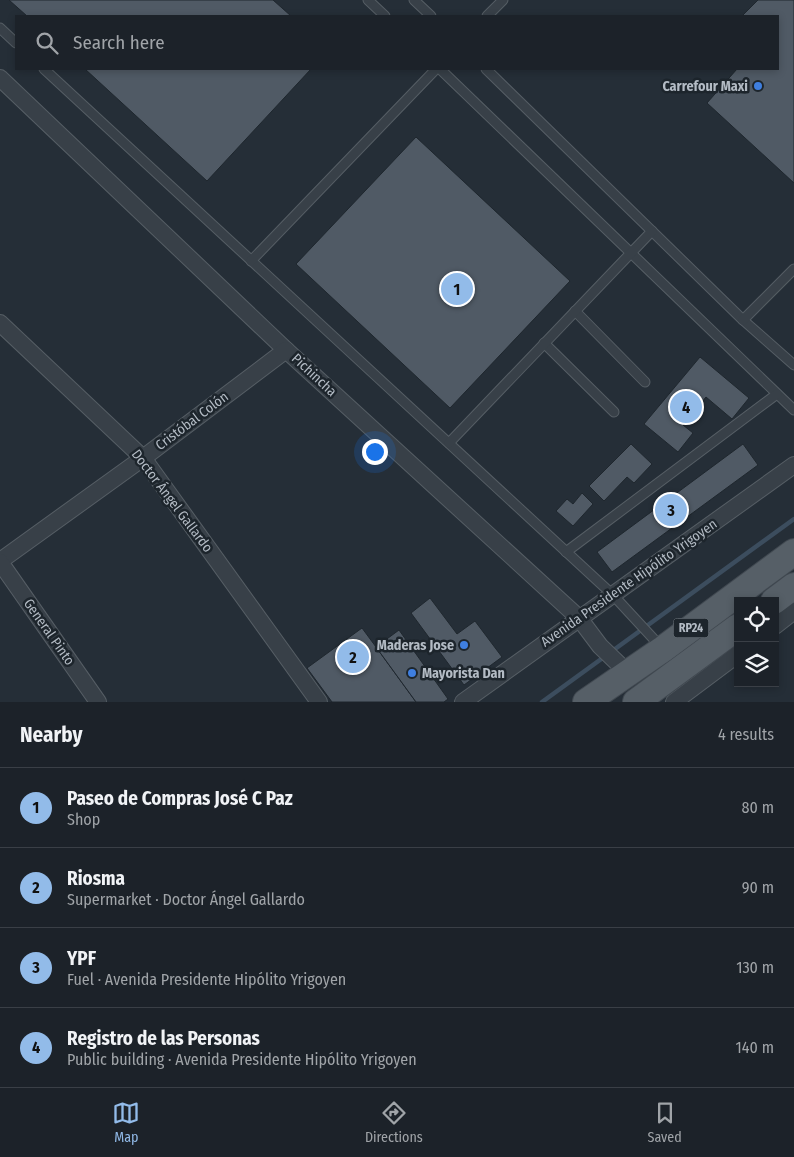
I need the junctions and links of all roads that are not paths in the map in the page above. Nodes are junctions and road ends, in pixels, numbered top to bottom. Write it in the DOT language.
graph roads {
  1 [pos="368,0"];
  2 [pos="414,0"];
  3 [pos="503,0"];
  4 [pos="384,15"];
  5 [pos="430,15"];
  6 [pos="488,15"];
  7 [pos="0,28"];
  8 [pos="15,43"];
  9 [pos="45,70"];
  10 [pos="437,70"];
  11 [pos="439,70"];
  12 [pos="487,70"];
  13 [pos="0,78"];
  14 [pos="652,231"];
  15 [pos="631,252"];
  16 [pos="251,261"];
  17 [pos="794,269"];
  18 [pos="575,311"];
  19 [pos="743,320"];
  20 [pos="0,323"];
  21 [pos="544,343"];
  22 [pos="286,350"];
  23 [pos="794,366"];
  24 [pos="645,382"];
  25 [pos="777,394"];
  26 [pos="794,410"];
  27 [pos="614,412"];
  28 [pos="449,444"];
  29 [pos="143,458"];
  30 [pos="794,465"];
  31 [pos="566,552"];
  32 [pos="794,552"];
  33 [pos="0,561"];
  34 [pos="794,586"];
  35 [pos="613,595"];
  36 [pos="779,597"];
  37 [pos="794,611"];
  38 [pos="579,618"];
  39 [pos="779,623"];
  40 [pos="734,631"];
  41 [pos="657,643"];
  42 [pos="734,657"];
  43 [pos="622,666"];
  44 [pos="98,702"];
  45 [pos="319,702"];
  46 [pos="463,702"];
  47 [pos="586,702"];
  48 [pos="636,702"];
  49 [pos="674,702"];
  1 -- 4 [label="lane"];
  2 -- 5 [label="lane"];
  3 -- 6 [label="lane"];
  7 -- 8 [label="lane"];
  9 -- 16 [label="lane"];
  10 -- 16 [label="lane"];
  11 -- 15 [label="lane"];
  12 -- 14 [label="lane"];
  13 -- 22 [label="street, Pichincha"];
  14 -- 15 [label="lane"];
  14 -- 19 [label="lane"];
  15 -- 18 [label="lane"];
  15 -- 25 [label="lane"];
  16 -- 28 [label="lane"];
  17 -- 19 [label="lane"];
  18 -- 21 [label="lane"];
  18 -- 24 [label="lane"];
  19 -- 23 [label="lane"];
  20 -- 29 [label="street, Doctor Ángel Gallardo"];
  21 -- 27 [label="lane"];
  21 -- 28 [label="lane"];
  22 -- 29 [label="street, Cristóbal Colón"];
  22 -- 38 [label="street, Pichincha"];
  25 -- 26 [label="lane"];
  25 -- 31 [label="lane"];
  28 -- 31 [label="lane"];
  29 -- 33 [label="street, Cristóbal Colón"];
  29 -- 45 [label="street, Doctor Ángel Gallardo"];
  30 -- 35 [label="street, Avenida Presidente Hipólito Yrigoyen"];
  31 -- 35 [label="lane"];
  32 -- 41 [label="main road, RP24"];
  33 -- 44 [label="street, General Pinto"];
  34 -- 36 [label="main road"];
  35 -- 38 [label="street, Avenida Presidente Hipólito Yrigoyen"];
  35 -- 41 [label="lane"];
  37 -- 39 [label="street"];
  38 -- 43 [label="street, Pichincha"];
  38 -- 46 [label="street, Avenida Presidente Hipólito Yrigoyen"];
  40 -- 48 [label="main road, RP24"];
  41 -- 43 [label="main road, RP24"];
  42 -- 49 [label="street"];
  43 -- 47 [label="main road, RP24"];
}
